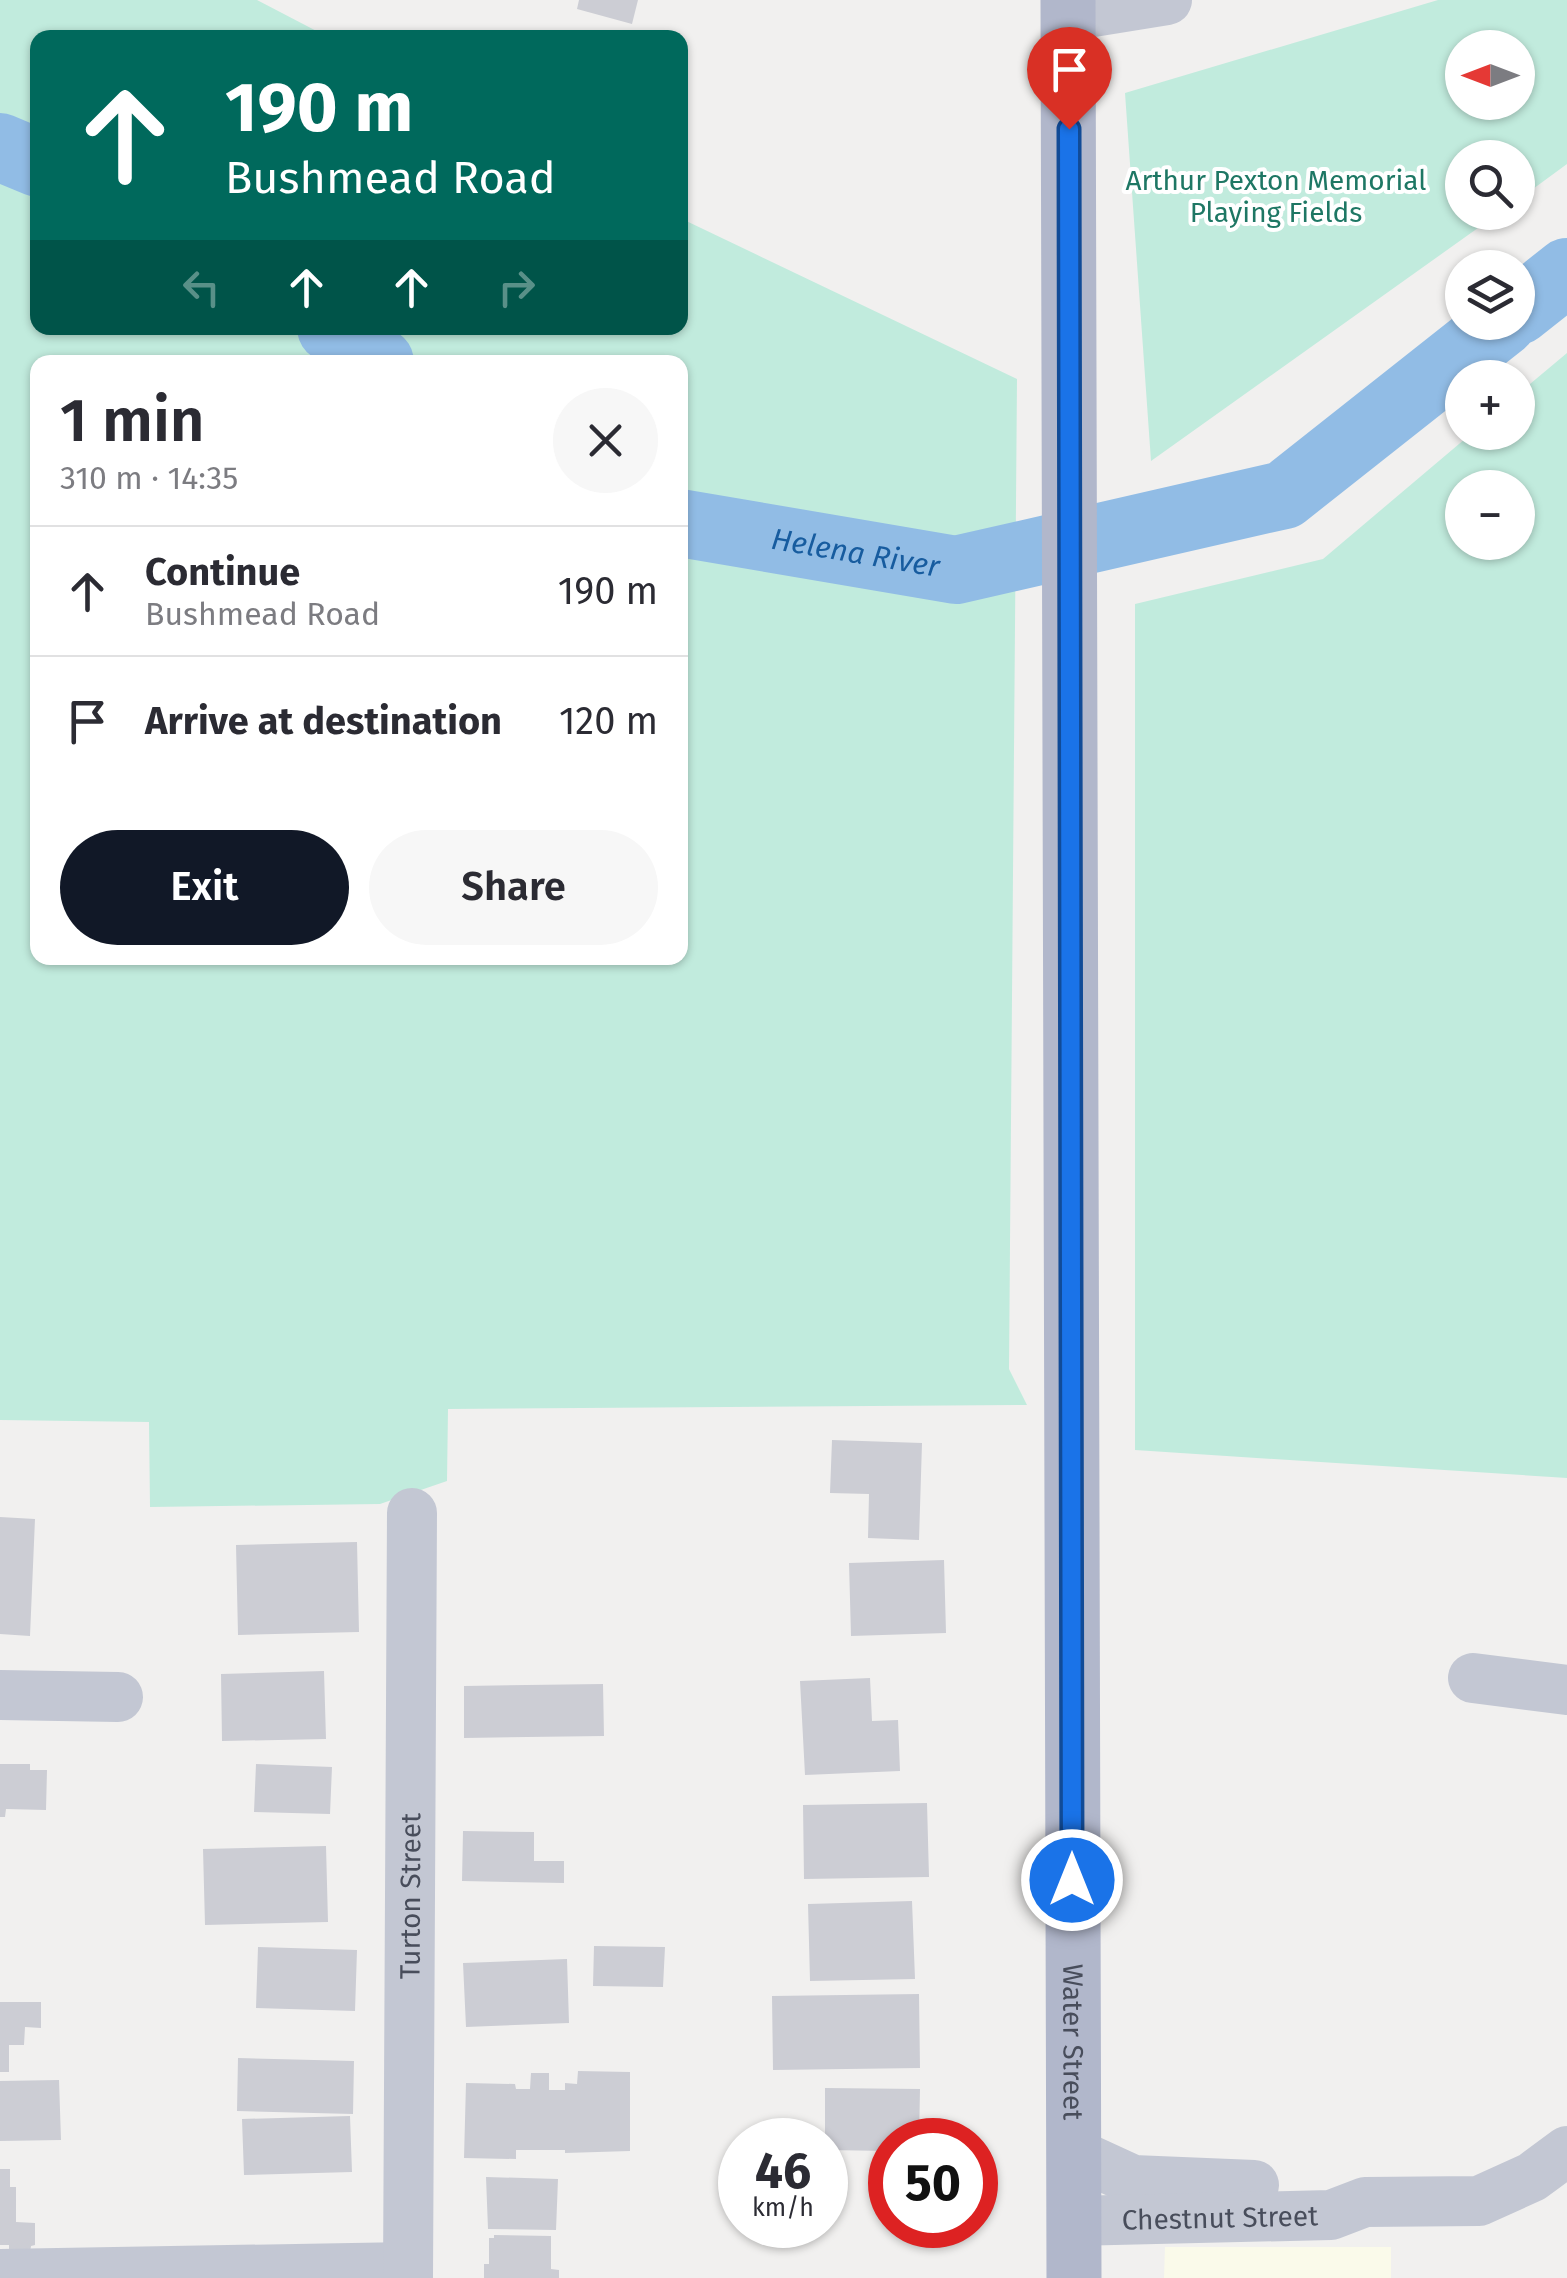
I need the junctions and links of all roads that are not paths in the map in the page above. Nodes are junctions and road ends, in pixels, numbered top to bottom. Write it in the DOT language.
graph roads {
  1 [pos="1167,0"];
  2 [pos="1068,8"];
  3 [pos="412,1513"];
  4 [pos="1473,1678"];
  5 [pos="1567,1690"];
  6 [pos="0,1695"];
  7 [pos="118,1697"];
  8 [pos="1567,2151"];
  9 [pos="1072,2152"];
  10 [pos="1365,2202"];
  11 [pos="1072,2221"];
  12 [pos="408,2272"];
  13 [pos="0,2274"];
  14 [pos="1074,2278"];
  1 -- 2 [label="street"];
  2 -- 9 [label="main road, Water Street"];
  3 -- 12 [label="street, Turton Street"];
  4 -- 5 [label="street"];
  6 -- 7 [label="street"];
  8 -- 10 [label="street, Chestnut Street"];
  9 -- 10 [label="street, Chestnut Street"];
  9 -- 11 [label="main road, Water Street"];
  10 -- 11 [label="street, Chestnut Street"];
  11 -- 14 [label="main road, Water Street"];
  12 -- 13 [label="street"];
}
